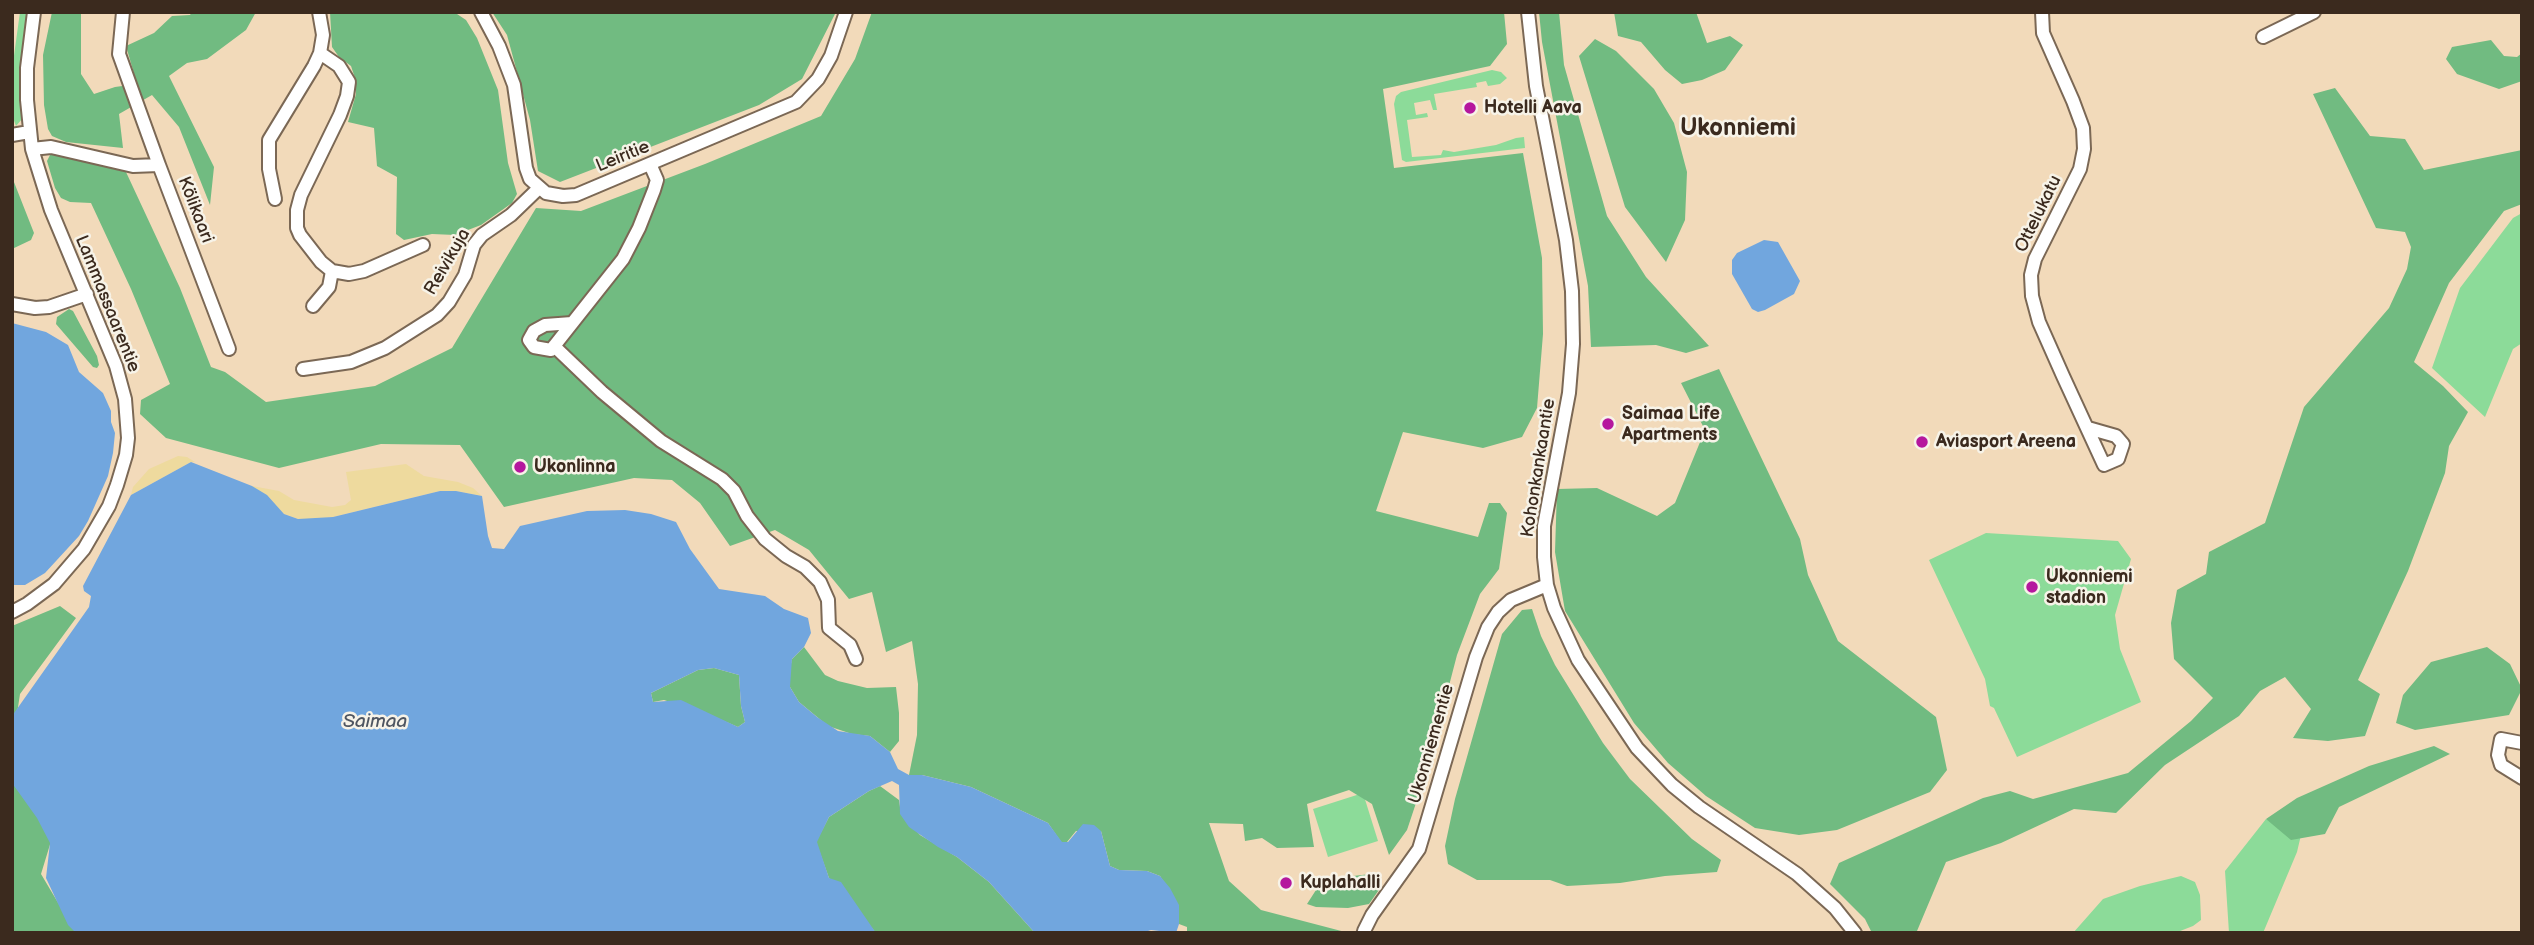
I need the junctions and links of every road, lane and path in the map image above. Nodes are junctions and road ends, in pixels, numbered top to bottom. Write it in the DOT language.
graph roads {
  1 [pos="34,12"];
  2 [pos="123,12"];
  3 [pos="319,12"];
  4 [pos="481,12"];
  5 [pos="846,12"];
  6 [pos="1528,12"];
  7 [pos="2042,12"];
  8 [pos="2314,12"];
  9 [pos="2263,37"];
  10 [pos="320,53"];
  11 [pos="29,132"];
  12 [pos="12,135"];
  13 [pos="32,149"];
  14 [pos="650,164"];
  15 [pos="159,165"];
  16 [pos="539,188"];
  17 [pos="275,199"];
  18 [pos="423,245"];
  19 [pos="332,271"];
  20 [pos="87,294"];
  21 [pos="12,304"];
  22 [pos="313,306"];
  23 [pos="572,323"];
  24 [pos="553,348"];
  25 [pos="229,349"];
  26 [pos="303,369"];
  27 [pos="2088,428"];
  28 [pos="1547,585"];
  29 [pos="12,611"];
  30 [pos="856,660"];
  31 [pos="2522,743"];
  32 [pos="2522,778"];
  33 [pos="1364,931"];
  34 [pos="1855,933"];
  1 -- 11 [label="street, Lammassaarentie"];
  2 -- 15 [label="street"];
  3 -- 10 [label="street"];
  4 -- 16 [label="street"];
  5 -- 14 [label="street, Leiritie"];
  6 -- 28 [label="street, Kohonkankaantie"];
  7 -- 27 [label="street, Ottelukatu"];
  8 -- 9 [label="street"];
  10 -- 17 [label="street"];
  10 -- 19 [label="street"];
  11 -- 12 [label="street"];
  11 -- 13 [label="street, Lammassaarentie"];
  13 -- 15 [label="street, Kölikaari"];
  13 -- 20 [label="street, Lammassaarentie"];
  14 -- 16 [label="street, Leiritie"];
  14 -- 23 [label="street"];
  15 -- 25 [label="street, Kölikaari"];
  16 -- 26 [label="street, Reivikuja"];
  18 -- 19 [label="street"];
  19 -- 22 [label="street"];
  20 -- 21 [label="street"];
  20 -- 29 [label="street, Lammassaarentie"];
  23 -- 24 [label="street"];
  23 -- 24 [label="street"];
  24 -- 30 [label="street"];
  28 -- 33 [label="street, Ukonniementie"];
  28 -- 34 [label="street, Kohonkankaantie"];
  31 -- 32 [label="street"];
}
